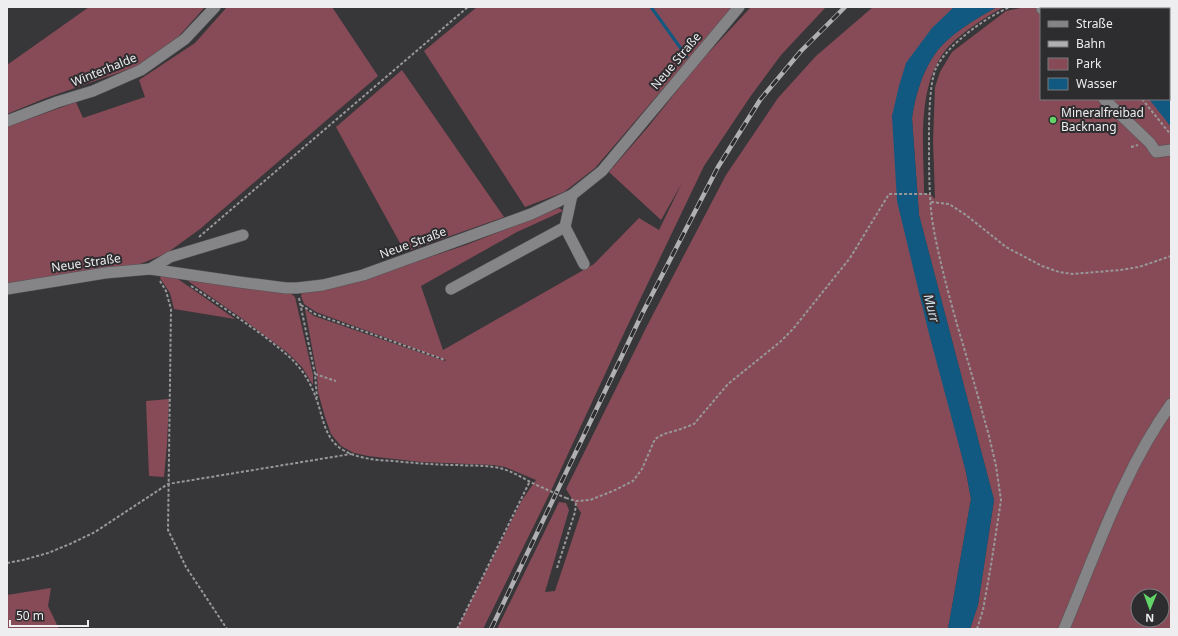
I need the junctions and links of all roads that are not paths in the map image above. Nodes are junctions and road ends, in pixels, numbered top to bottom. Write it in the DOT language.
graph roads {
  1 [pos="215,7"];
  2 [pos="739,7"];
  3 [pos="1105,100"];
  4 [pos="7,121"];
  5 [pos="1171,150"];
  6 [pos="572,195"];
  7 [pos="565,227"];
  8 [pos="243,236"];
  9 [pos="584,264"];
  10 [pos="150,268"];
  11 [pos="7,289"];
  12 [pos="451,289"];
  13 [pos="1171,404"];
  14 [pos="1064,629"];
  1 -- 4 [label="street, Winterhalde"];
  2 -- 6 [label="street, Neue Straße"];
  3 -- 5 [label="street"];
  6 -- 7 [label="street"];
  6 -- 10 [label="street, Neue Straße"];
  7 -- 9 [label="street"];
  7 -- 12 [label="street"];
  8 -- 10 [label="street"];
  10 -- 11 [label="street, Neue Straße"];
  13 -- 14 [label="street"];
}
